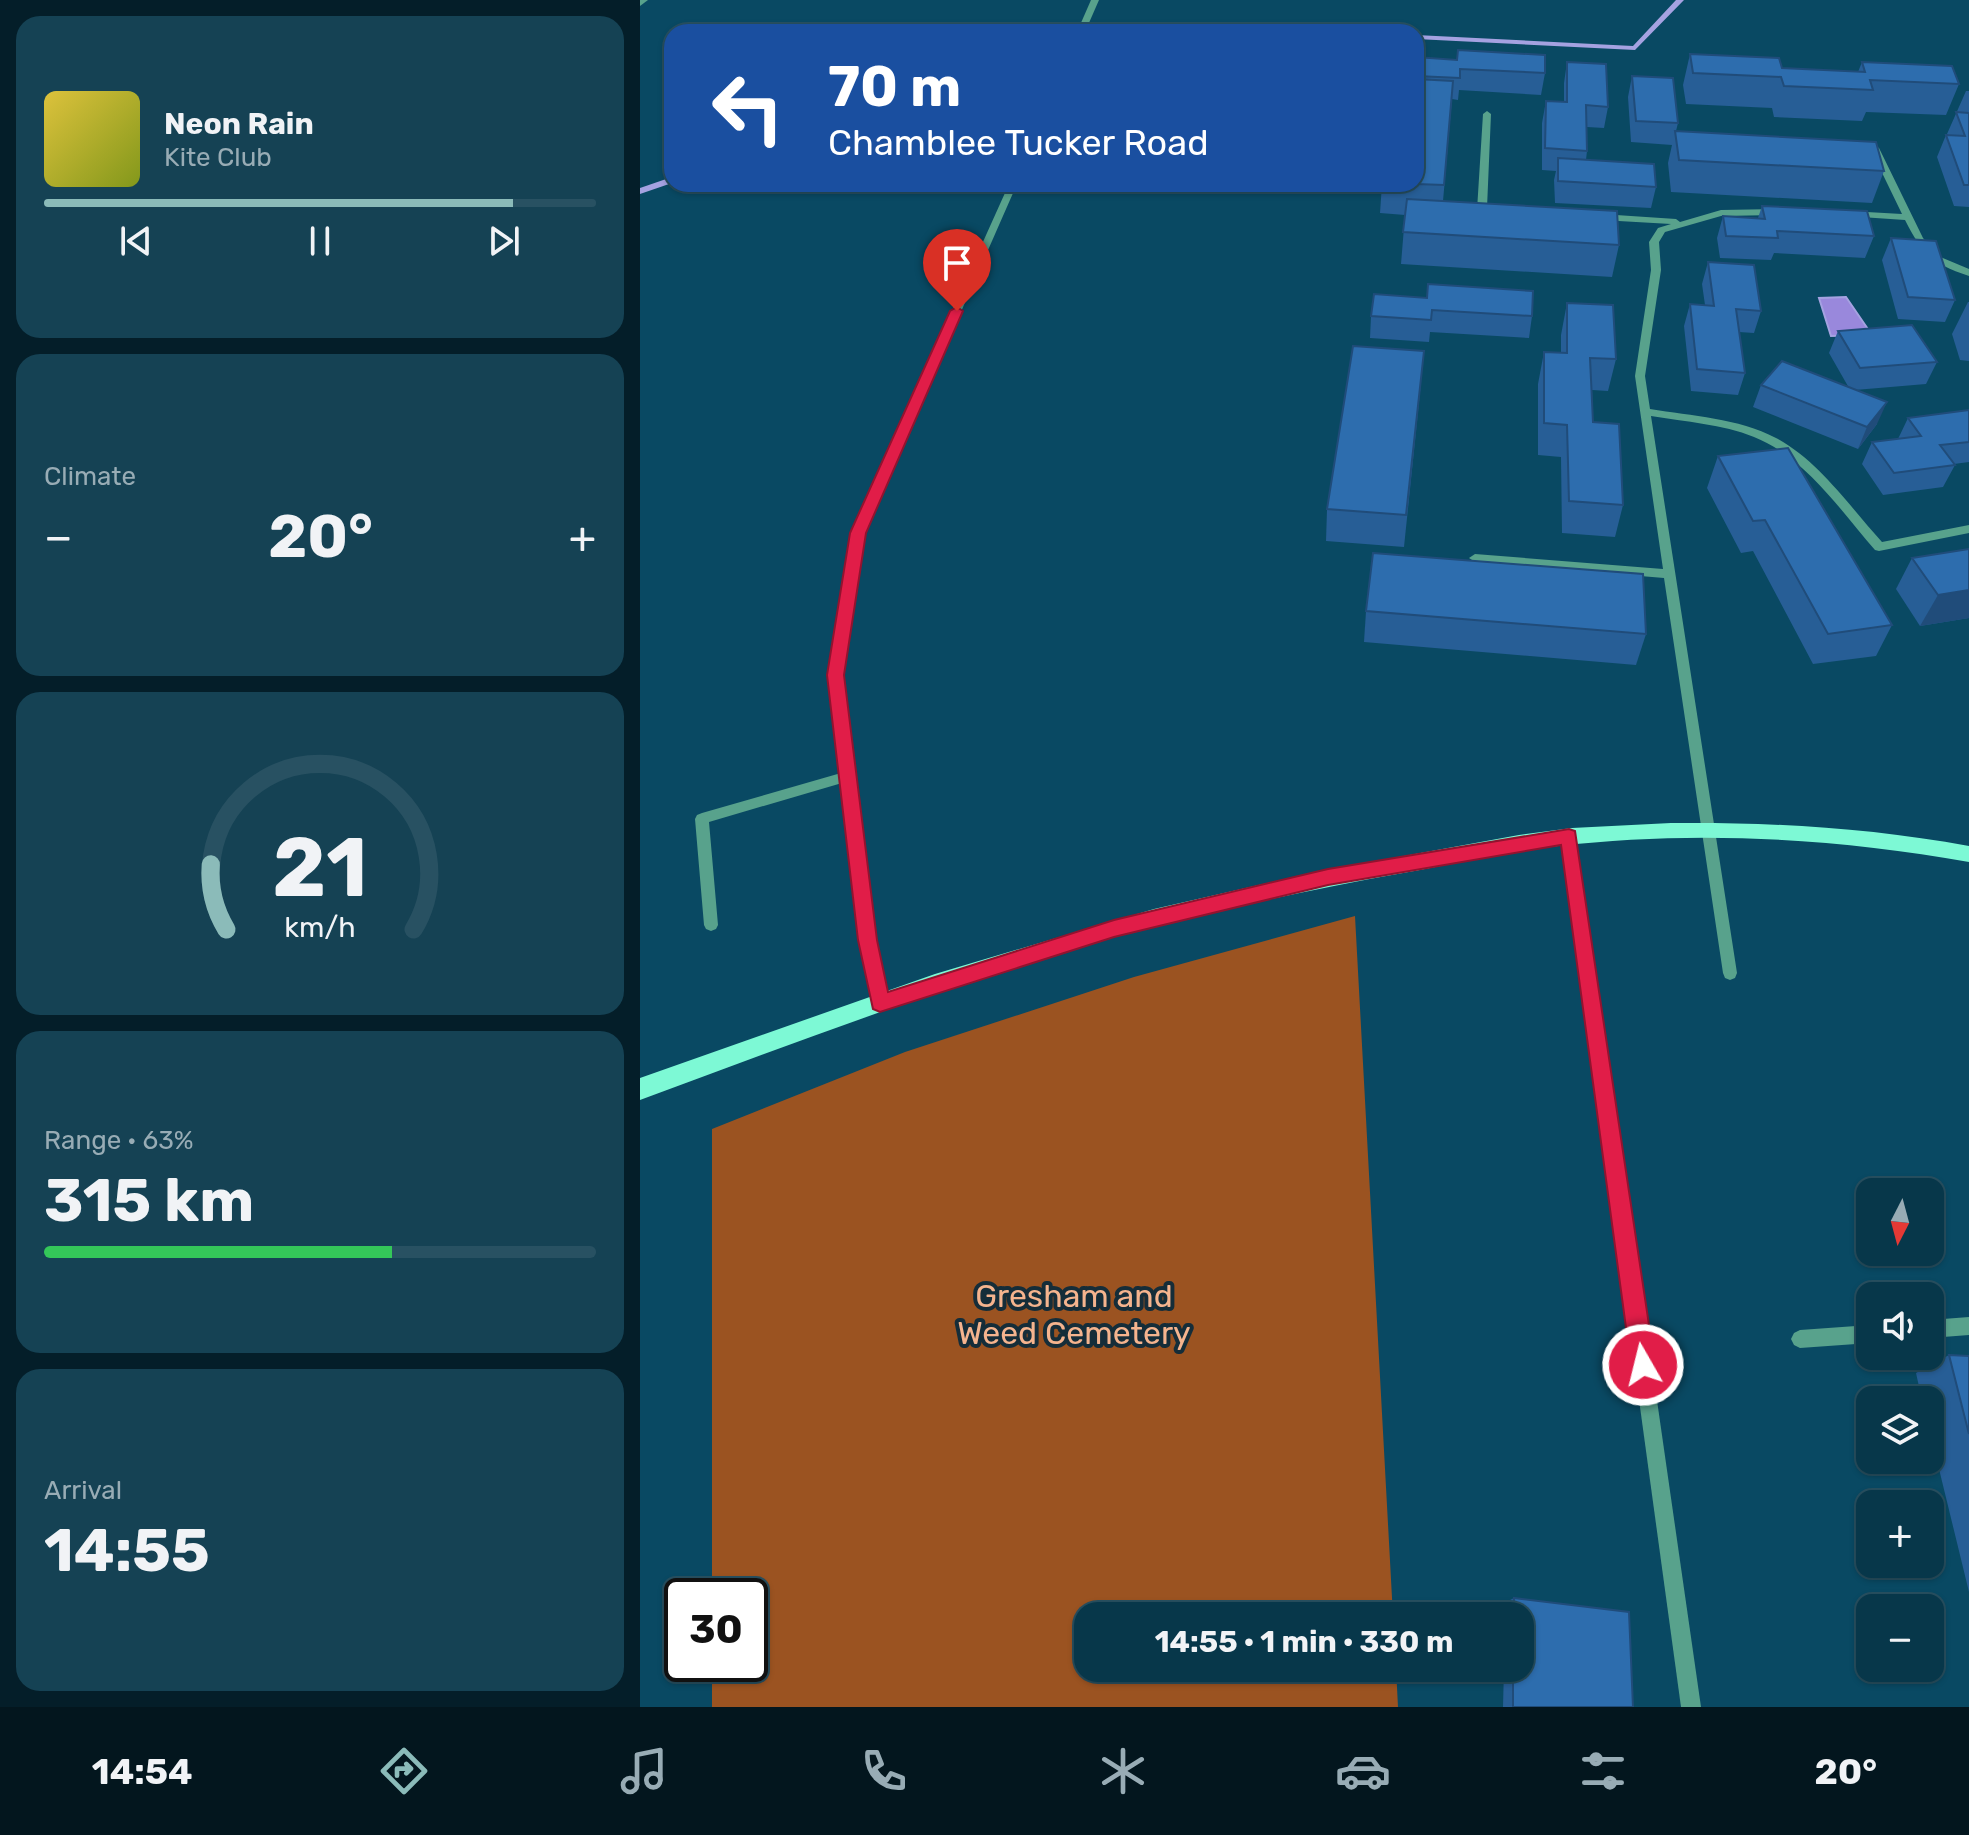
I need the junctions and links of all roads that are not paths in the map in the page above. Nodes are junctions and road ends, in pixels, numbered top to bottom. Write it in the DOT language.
graph roads {
  1 [pos="1095,0"];
  2 [pos="1084,24"];
  3 [pos="1487,114"];
  4 [pos="1860,147"];
  5 [pos="1009,192"];
  6 [pos="1497,211"];
  7 [pos="1785,212"];
  8 [pos="1831,214"];
  9 [pos="1589,217"];
  10 [pos="1909,217"];
  11 [pos="1680,222"];
  12 [pos="1969,273"];
  13 [pos="1646,412"];
  14 [pos="1969,529"];
  15 [pos="1475,558"];
  16 [pos="1670,574"];
  17 [pos="847,776"];
  18 [pos="1709,833"];
  19 [pos="1569,836"];
  20 [pos="1969,854"];
  21 [pos="711,925"];
  22 [pos="1730,973"];
  23 [pos="880,1003"];
  24 [pos="640,1089"];
  25 [pos="1969,1326"];
  26 [pos="1944,1328"];
  27 [pos="1856,1335"];
  28 [pos="1800,1339"];
  29 [pos="1691,1707"];
  1 -- 2 [label="street"];
  3 -- 6 [label="street"];
  4 -- 10 [label="street"];
  5 -- 17 [label="street"];
  7 -- 11 [label="street"];
  8 -- 10 [label="street"];
  9 -- 11 [label="street"];
  10 -- 12 [label="street"];
  11 -- 13 [label="street"];
  13 -- 14 [label="street"];
  13 -- 16 [label="street"];
  15 -- 16 [label="street"];
  16 -- 18 [label="street"];
  17 -- 21 [label="street"];
  17 -- 23 [label="street"];
  18 -- 19 [label="main road"];
  18 -- 20 [label="main road"];
  18 -- 22 [label="street"];
  19 -- 23 [label="main road"];
  19 -- 29 [label="street"];
  23 -- 24 [label="main road"];
  25 -- 26 [label="street"];
  27 -- 28 [label="street"];
}
